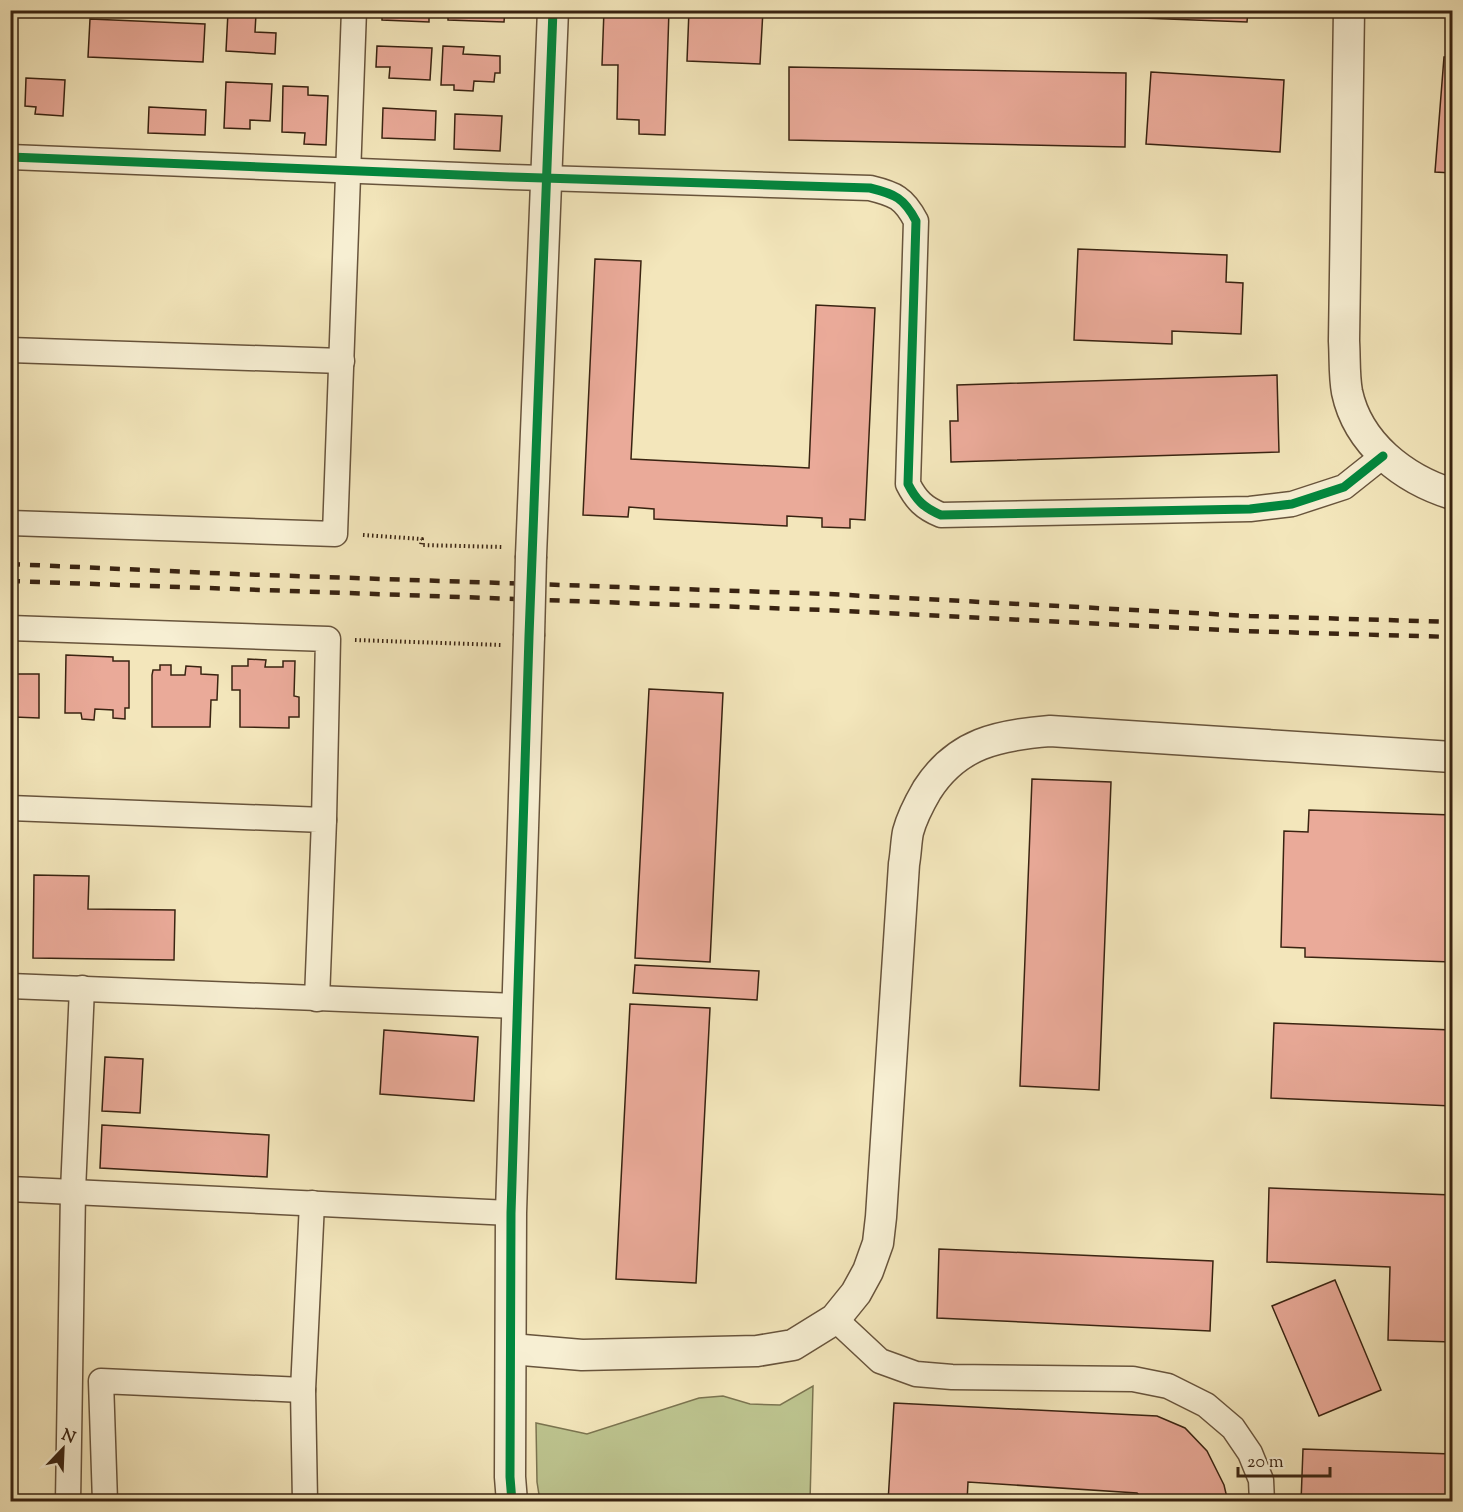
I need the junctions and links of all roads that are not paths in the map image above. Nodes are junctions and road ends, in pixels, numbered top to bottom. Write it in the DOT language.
graph roads {
  1 [pos="354,10"];
  2 [pos="553,10"];
  3 [pos="1348,10"];
  4 [pos="10,157"];
  5 [pos="348,170"];
  6 [pos="545,178"];
  7 [pos="10,350"];
  8 [pos="342,361"];
  9 [pos="1383,456"];
  10 [pos="1452,494"];
  11 [pos="10,523"];
  12 [pos="10,628"];
  13 [pos="1452,757"];
  14 [pos="10,808"];
  15 [pos="324,819"];
  16 [pos="10,986"];
  17 [pos="82,988"];
  18 [pos="316,999"];
  19 [pos="519,1006"];
  20 [pos="10,1189"];
  21 [pos="73,1191"];
  22 [pos="312,1203"];
  23 [pos="512,1213"];
  24 [pos="835,1319"];
  25 [pos="511,1349"];
  26 [pos="303,1390"];
  27 [pos="68,1502"];
  28 [pos="105,1502"];
  29 [pos="305,1502"];
  30 [pos="512,1502"];
  31 [pos="1262,1502"];
  1 -- 5 [label="street"];
  2 -- 6 [label="street"];
  3 -- 9 [label="street"];
  4 -- 5 [label="street"];
  5 -- 6 [label="street"];
  5 -- 8 [label="street"];
  6 -- 9 [label="street"];
  6 -- 19 [label="street, bridge"];
  7 -- 8 [label="street"];
  8 -- 11 [label="street"];
  9 -- 10 [label="street"];
  12 -- 15 [label="street"];
  13 -- 24 [label="street"];
  14 -- 15 [label="street"];
  15 -- 18 [label="street"];
  16 -- 17 [label="street"];
  17 -- 18 [label="street"];
  17 -- 21 [label="street"];
  18 -- 19 [label="street"];
  19 -- 23 [label="street"];
  20 -- 21 [label="street"];
  21 -- 22 [label="street"];
  21 -- 27 [label="street"];
  22 -- 23 [label="street"];
  22 -- 26 [label="street"];
  23 -- 25 [label="street"];
  24 -- 25 [label="street"];
  24 -- 31 [label="street"];
  25 -- 30 [label="street"];
  26 -- 28 [label="street"];
  26 -- 29 [label="street"];
}
